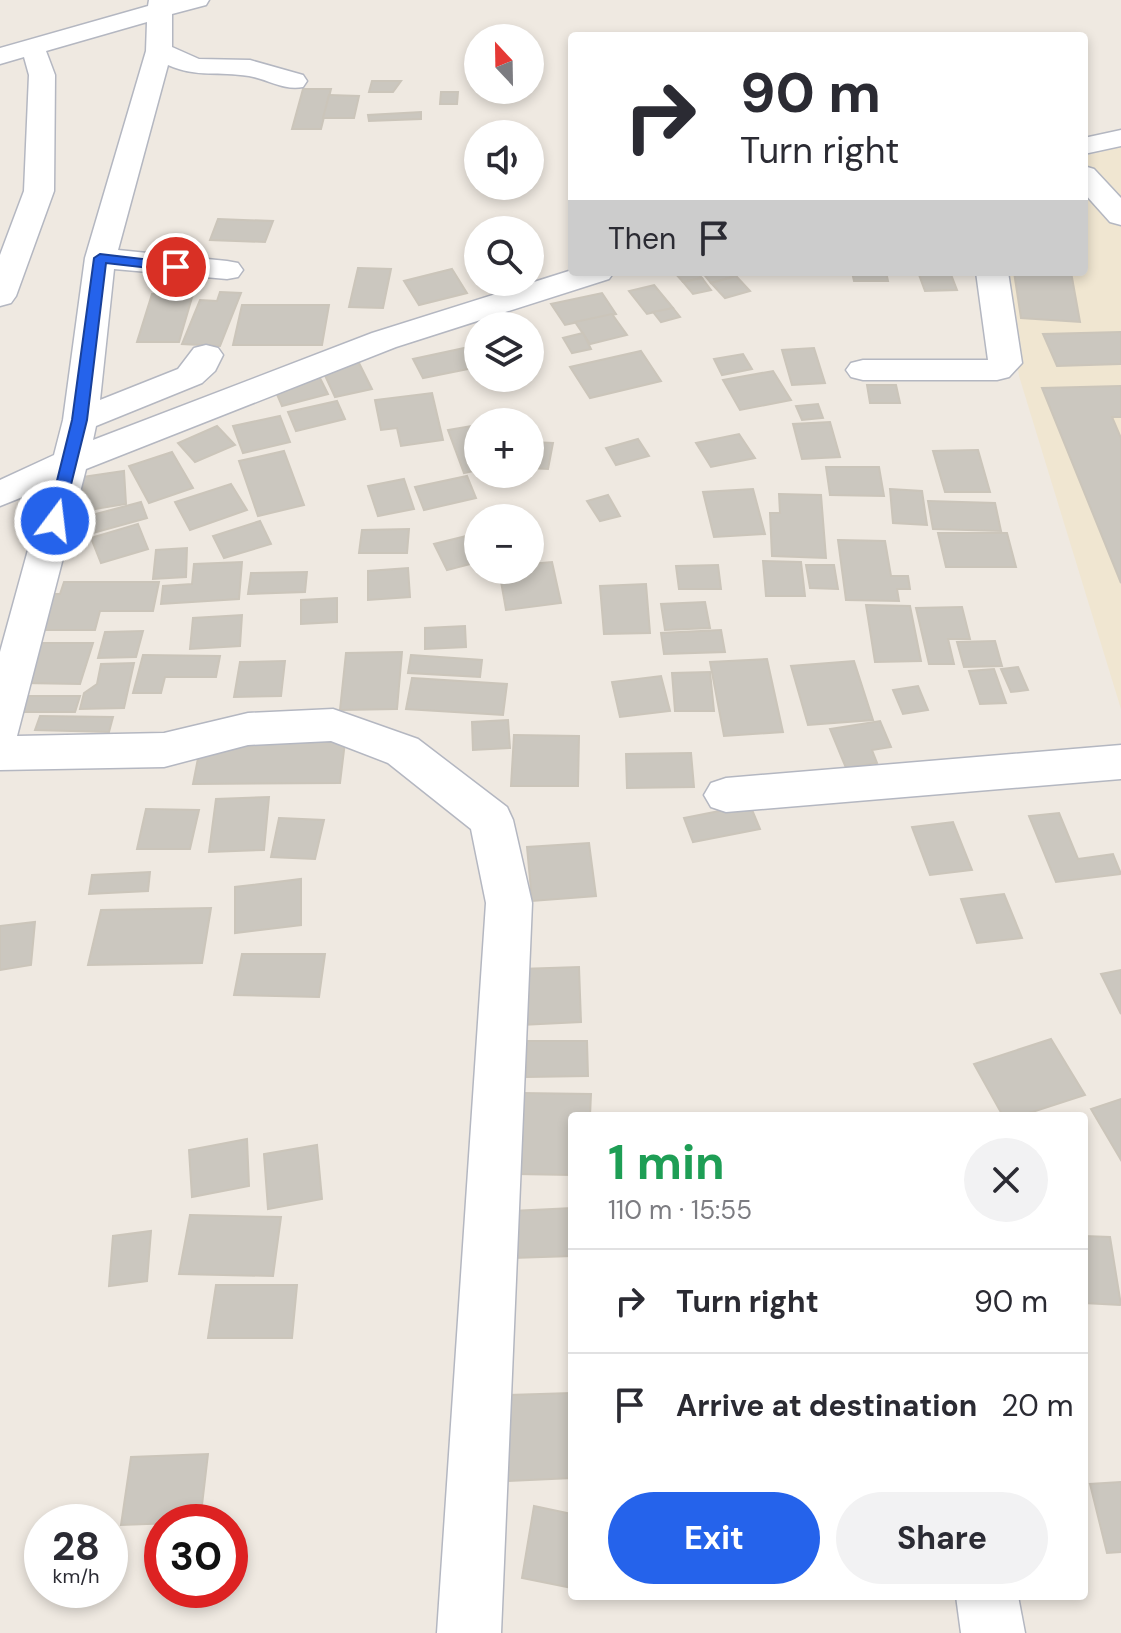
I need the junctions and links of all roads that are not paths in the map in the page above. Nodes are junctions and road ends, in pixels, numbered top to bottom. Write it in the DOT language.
graph roads {
  1 [pos="197,0"];
  2 [pos="160,5"];
  3 [pos="159,51"];
  4 [pos="0,56"];
  5 [pos="37,56"];
  6 [pos="294,81"];
  7 [pos="1121,138"];
  8 [pos="1088,145"];
  9 [pos="1088,179"];
  10 [pos="1121,216"];
  11 [pos="100,258"];
  12 [pos="227,270"];
  13 [pos="585,276"];
  14 [pos="993,276"];
  15 [pos="0,296"];
  16 [pos="206,355"];
  17 [pos="863,370"];
  18 [pos="80,420"];
  19 [pos="70,462"];
  20 [pos="0,494"];
  21 [pos="0,728"];
  22 [pos="0,753"];
  23 [pos="1121,762"];
  24 [pos="726,795"];
  25 [pos="988,1600"];
  26 [pos="469,1633"];
  27 [pos="993,1633"];
  1 -- 2 [label="street"];
  2 -- 3 [label="street"];
  2 -- 4 [label="street"];
  3 -- 6 [label="street"];
  3 -- 11 [label="street"];
  5 -- 15 [label="street"];
  7 -- 8 [label="street"];
  9 -- 10 [label="street"];
  11 -- 12 [label="street"];
  11 -- 18 [label="street"];
  13 -- 19 [label="street"];
  14 -- 17 [label="street"];
  16 -- 18 [label="street"];
  18 -- 19 [label="street"];
  19 -- 20 [label="street"];
  19 -- 21 [label="street"];
  22 -- 26 [label="street"];
  23 -- 24 [label="street"];
  25 -- 27 [label="street"];
}
